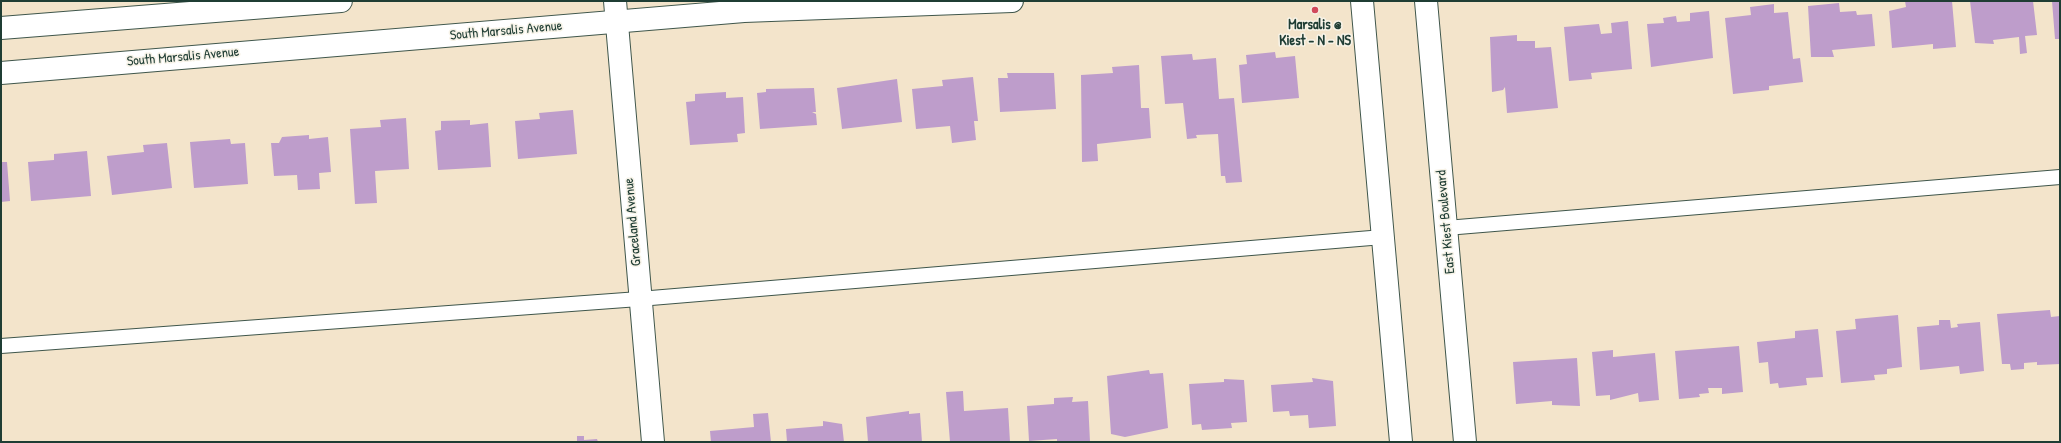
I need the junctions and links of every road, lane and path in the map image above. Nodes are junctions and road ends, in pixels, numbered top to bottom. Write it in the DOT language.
graph roads {
  1 [pos="341,1"];
  2 [pos="1012,1"];
  3 [pos="1362,1"];
  4 [pos="1426,1"];
  5 [pos="616,11"];
  6 [pos="1,28"];
  7 [pos="1,72"];
  8 [pos="2060,177"];
  9 [pos="1446,228"];
  10 [pos="1382,237"];
  11 [pos="639,299"];
  12 [pos="1,346"];
  13 [pos="653,442"];
  14 [pos="1401,442"];
  15 [pos="1465,442"];
  1 -- 6 [label="main road"];
  2 -- 5 [label="main road, South Marsalis Avenue"];
  3 -- 10 [label="main road"];
  4 -- 9 [label="main road, East Kiest Boulevard"];
  5 -- 7 [label="main road, South Marsalis Avenue"];
  5 -- 11 [label="main road, Graceland Avenue"];
  8 -- 9 [label="lane"];
  9 -- 15 [label="main road, East Kiest Boulevard"];
  10 -- 11 [label="lane"];
  10 -- 14 [label="main road"];
  11 -- 12 [label="lane"];
  11 -- 13 [label="main road, Graceland Avenue"];
}
